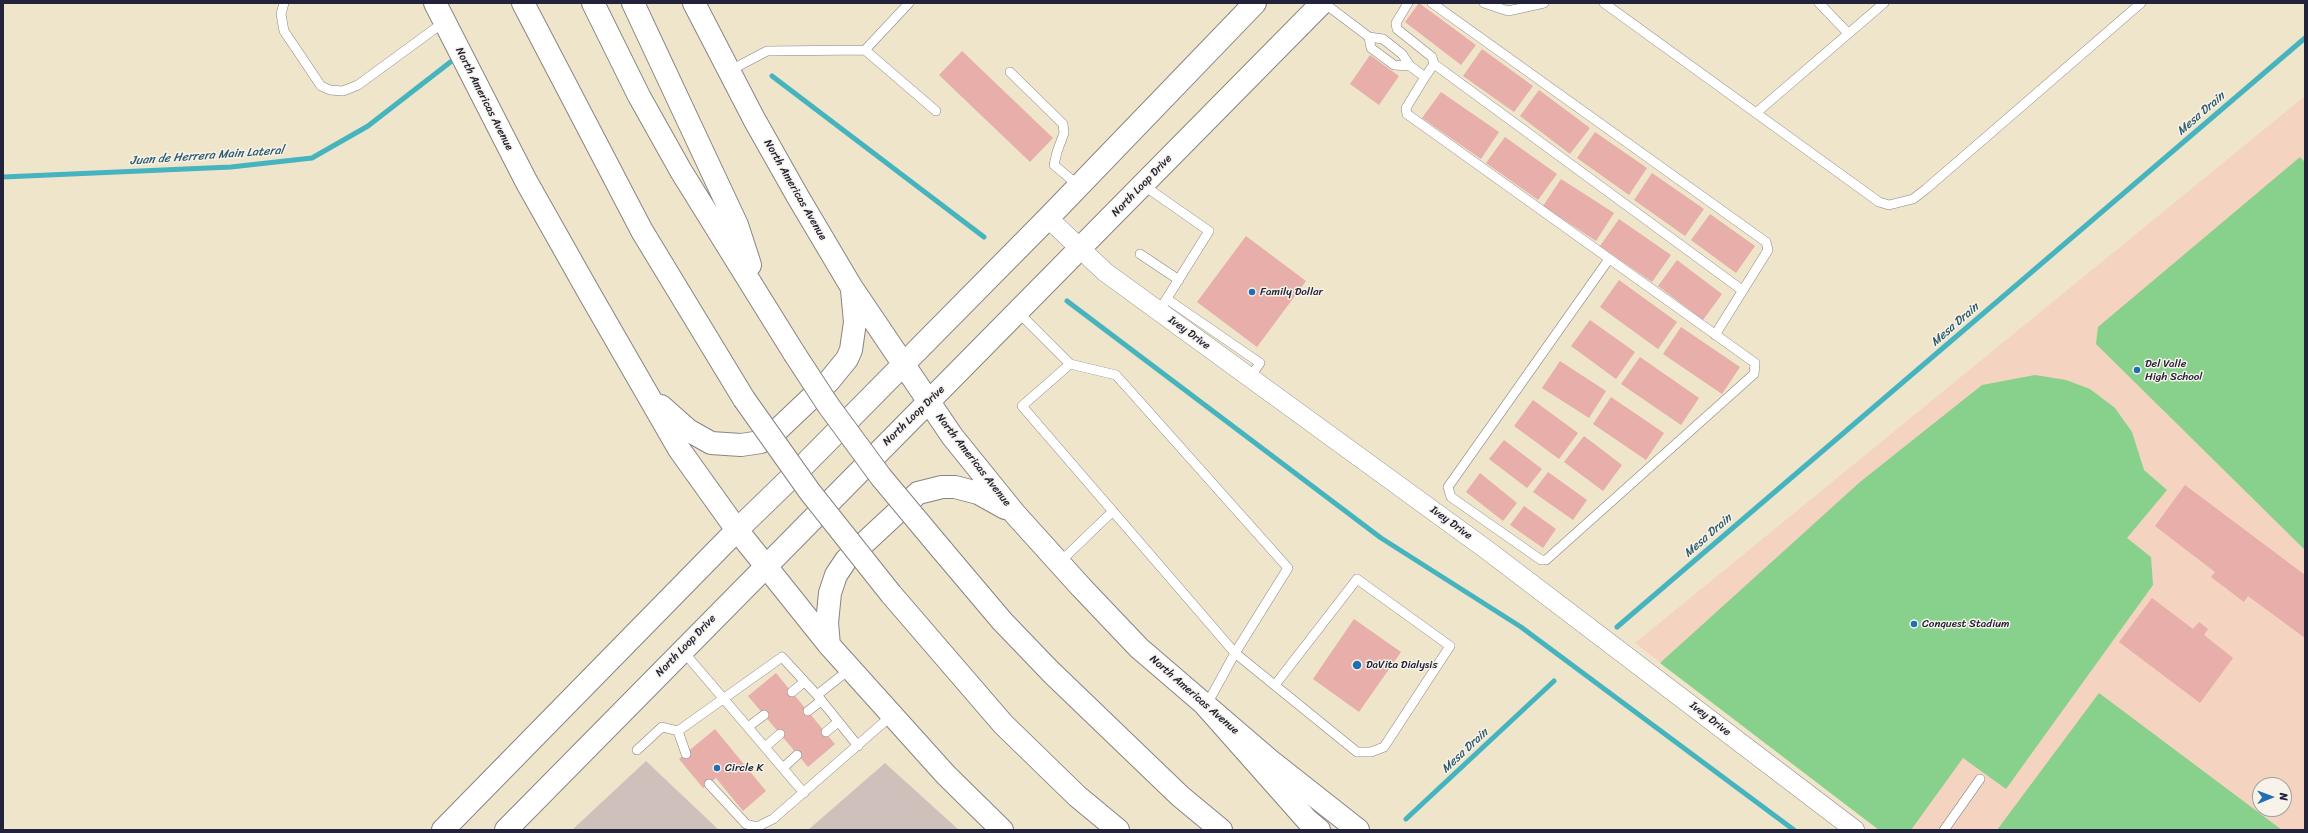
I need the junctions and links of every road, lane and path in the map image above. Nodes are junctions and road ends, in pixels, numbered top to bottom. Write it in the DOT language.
graph roads {
  1 [pos="284,3"];
  2 [pos="523,3"];
  3 [pos="593,3"];
  4 [pos="633,3"];
  5 [pos="694,3"];
  6 [pos="909,3"];
  7 [pos="1255,3"];
  8 [pos="1323,3"];
  9 [pos="1408,3"];
  10 [pos="1432,3"];
  11 [pos="1484,3"];
  12 [pos="1544,3"];
  13 [pos="1604,3"];
  14 [pos="1819,3"];
  15 [pos="1884,3"];
  16 [pos="2141,3"];
  17 [pos="440,12"];
  18 [pos="1848,33"];
  19 [pos="1369,37"];
  20 [pos="864,50"];
  21 [pos="1434,64"];
  22 [pos="1410,66"];
  23 [pos="729,71"];
  24 [pos="1010,72"];
  25 [pos="1425,78"];
  26 [pos="936,111"];
  27 [pos="1756,112"];
  28 [pos="1143,185"];
  29 [pos="1079,186"];
  30 [pos="1048,218"];
  31 [pos="1080,248"];
  32 [pos="1140,254"];
  33 [pos="1609,258"];
  34 [pos="1179,280"];
  35 [pos="852,288"];
  36 [pos="1742,290"];
  37 [pos="759,293"];
  38 [pos="1163,305"];
  39 [pos="1018,312"];
  40 [pos="1715,334"];
  41 [pos="904,363"];
  42 [pos="1070,364"];
  43 [pos="648,395"];
  44 [pos="928,403"];
  45 [pos="1113,511"];
  46 [pos="1015,514"];
  47 [pos="737,530"];
  48 [pos="1059,563"];
  49 [pos="767,565"];
  50 [pos="829,645"];
  51 [pos="682,650"];
  52 [pos="1235,653"];
  53 [pos="850,669"];
  54 [pos="804,682"];
  55 [pos="1275,685"];
  56 [pos="792,692"];
  57 [pos="724,698"];
  58 [pos="819,698"];
  59 [pos="1206,706"];
  60 [pos="808,711"];
  61 [pos="764,715"];
  62 [pos="891,716"];
  63 [pos="838,722"];
  64 [pos="748,727"];
  65 [pos="678,731"];
  66 [pos="826,732"];
  67 [pos="780,734"];
  68 [pos="858,746"];
  69 [pos="765,747"];
  70 [pos="637,750"];
  71 [pos="686,754"];
  72 [pos="797,755"];
  73 [pos="783,768"];
  74 [pos="1980,779"];
  75 [pos="709,784"];
  76 [pos="804,793"];
  77 [pos="443,830"];
  78 [pos="506,830"];
  79 [pos="1002,830"];
  80 [pos="1118,830"];
  81 [pos="1221,830"];
  82 [pos="1319,830"];
  83 [pos="1358,830"];
  84 [pos="1855,830"];
  85 [pos="1944,830"];
  1 -- 17 [label="lane"];
  2 -- 80 [label="main road, bridge"];
  3 -- 37 [label="main road"];
  4 -- 37 [label="main road"];
  5 -- 23 [label="main road, North Americas Avenue"];
  6 -- 20 [label="lane"];
  7 -- 29 [label="main road"];
  8 -- 19 [label="lane"];
  8 -- 28 [label="main road, North Loop Drive"];
  9 -- 21 [label="lane"];
  10 -- 36 [label="lane"];
  11 -- 12 [label="lane"];
  13 -- 27 [label="lane"];
  14 -- 18 [label="lane"];
  15 -- 18 [label="lane"];
  16 -- 27 [label="lane"];
  17 -- 43 [label="main road, North Americas Avenue"];
  18 -- 27 [label="lane"];
  19 -- 22 [label="lane"];
  19 -- 22 [label="lane"];
  20 -- 23 [label="lane"];
  20 -- 26 [label="lane"];
  21 -- 25 [label="lane"];
  21 -- 36 [label="lane"];
  22 -- 25 [label="lane"];
  23 -- 35 [label="main road, North Americas Avenue"];
  24 -- 29 [label="lane"];
  25 -- 33 [label="lane"];
  28 -- 31 [label="main road, North Loop Drive"];
  28 -- 34 [label="lane"];
  29 -- 30 [label="main road"];
  30 -- 31 [label="street, Ivey Drive"];
  30 -- 41 [label="main road"];
  31 -- 38 [label="street, Ivey Drive"];
  31 -- 39 [label="main road, North Loop Drive"];
  32 -- 34 [label="lane"];
  33 -- 40 [label="lane"];
  33 -- 40 [label="lane"];
  34 -- 38 [label="lane"];
  35 -- 41 [label="main road, North Americas Avenue"];
  35 -- 43 [label="main road"];
  36 -- 40 [label="lane"];
  37 -- 81 [label="main road, bridge"];
  38 -- 84 [label="street, Ivey Drive"];
  39 -- 42 [label="lane"];
  39 -- 44 [label="main road, North Loop Drive"];
  41 -- 44 [label="main road, North Americas Avenue"];
  41 -- 47 [label="main road"];
  42 -- 45 [label="lane"];
  42 -- 52 [label="lane"];
  43 -- 47 [label="main road, North Americas Avenue"];
  44 -- 46 [label="main road, North Americas Avenue"];
  44 -- 49 [label="main road, North Loop Drive"];
  45 -- 48 [label="lane"];
  45 -- 52 [label="lane"];
  46 -- 48 [label="main road, North Americas Avenue"];
  46 -- 50 [label="main road"];
  47 -- 49 [label="main road, North Americas Avenue"];
  47 -- 77 [label="main road"];
  48 -- 59 [label="main road, North Americas Avenue"];
  49 -- 50 [label="main road, North Americas Avenue"];
  49 -- 51 [label="main road, North Loop Drive"];
  50 -- 53 [label="main road, North Americas Avenue"];
  51 -- 57 [label="lane"];
  51 -- 78 [label="main road, North Loop Drive"];
  52 -- 55 [label="lane"];
  52 -- 59 [label="lane"];
  53 -- 58 [label="lane"];
  53 -- 62 [label="main road, North Americas Avenue"];
  54 -- 56 [label="lane"];
  54 -- 57 [label="lane"];
  54 -- 58 [label="lane"];
  55 -- 55 [label="lane"];
  57 -- 64 [label="lane"];
  57 -- 65 [label="lane"];
  58 -- 60 [label="lane"];
  58 -- 63 [label="lane"];
  59 -- 82 [label="main road"];
  59 -- 83 [label="main road, North Americas Avenue"];
  61 -- 64 [label="lane"];
  62 -- 68 [label="lane"];
  62 -- 79 [label="main road, North Americas Avenue"];
  63 -- 66 [label="lane"];
  63 -- 68 [label="lane"];
  64 -- 69 [label="lane"];
  65 -- 70 [label="lane"];
  65 -- 71 [label="lane"];
  67 -- 69 [label="lane"];
  68 -- 76 [label="lane"];
  69 -- 73 [label="lane"];
  72 -- 73 [label="lane"];
  73 -- 76 [label="lane"];
  74 -- 85 [label="lane"];
  75 -- 76 [label="lane"];
}
